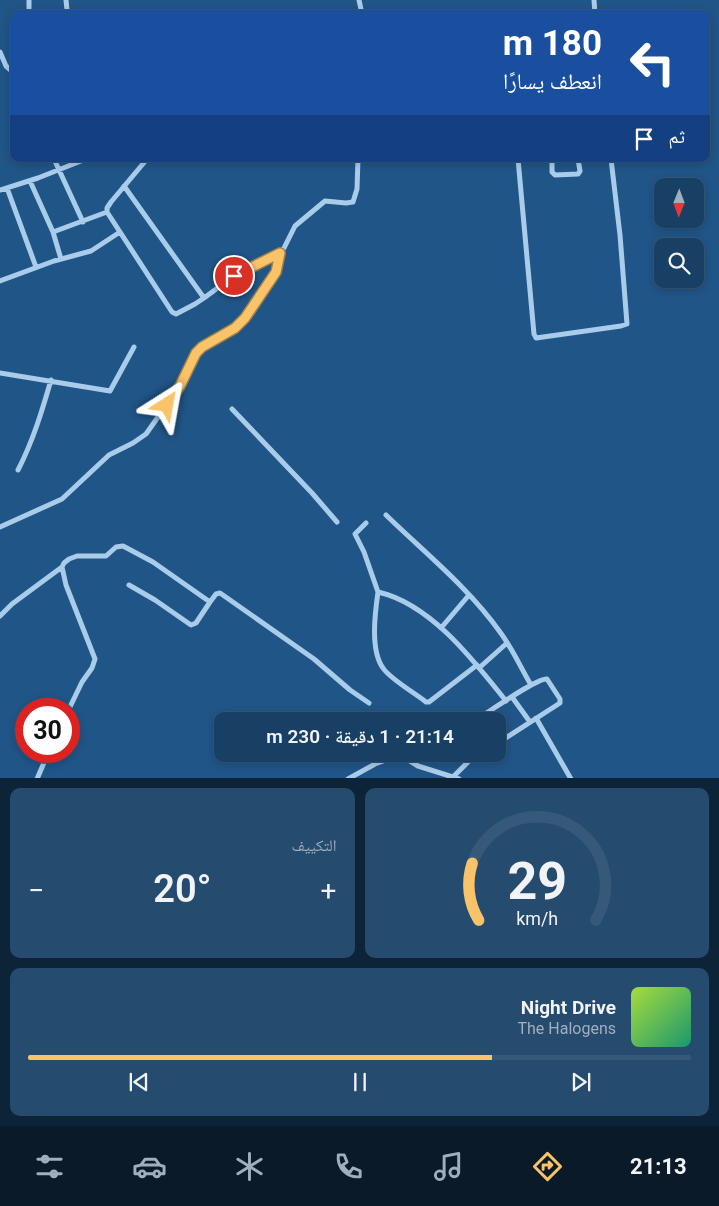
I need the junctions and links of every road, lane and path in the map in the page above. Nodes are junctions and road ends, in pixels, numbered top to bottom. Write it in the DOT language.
graph roads {
  1 [pos="0,52"];
  2 [pos="10,70"];
  3 [pos="56,162"];
  4 [pos="79,162"];
  5 [pos="145,162"];
  6 [pos="358,162"];
  7 [pos="518,162"];
  8 [pos="552,162"];
  9 [pos="578,162"];
  10 [pos="611,162"];
  11 [pos="60,170"];
  12 [pos="30,181"];
  13 [pos="124,186"];
  14 [pos="7,188"];
  15 [pos="0,190"];
  16 [pos="107,212"];
  17 [pos="83,222"];
  18 [pos="53,232"];
  19 [pos="120,232"];
  20 [pos="280,253"];
  21 [pos="61,259"];
  22 [pos="36,267"];
  23 [pos="0,281"];
  24 [pos="204,298"];
  25 [pos="134,347"];
  26 [pos="0,372"];
  27 [pos="50,380"];
  28 [pos="232,409"];
  29 [pos="18,470"];
  30 [pos="386,515"];
  31 [pos="336,522"];
  32 [pos="366,523"];
  33 [pos="0,527"];
  34 [pos="62,567"];
  35 [pos="129,585"];
  36 [pos="378,592"];
  37 [pos="469,595"];
  38 [pos="210,602"];
  39 [pos="0,616"];
  40 [pos="441,628"];
  41 [pos="507,643"];
  42 [pos="478,666"];
  43 [pos="531,685"];
  44 [pos="512,697"];
  45 [pos="74,698"];
  46 [pos="506,701"];
  47 [pos="369,703"];
  48 [pos="488,712"];
  49 [pos="533,720"];
  50 [pos="506,739"];
  51 [pos="379,762"];
  52 [pos="412,762"];
  53 [pos="468,762"];
  54 [pos="44,763"];
  55 [pos="37,778"];
  56 [pos="348,778"];
  57 [pos="456,778"];
  58 [pos="571,778"];
  1 -- 2 [label="street"];
  3 -- 11 [label="street"];
  4 -- 11 [label="street"];
  5 -- 13 [label="street"];
  6 -- 20 [label="street"];
  7 -- 10 [label="street"];
  8 -- 9 [label="street"];
  11 -- 12 [label="street"];
  11 -- 17 [label="street"];
  12 -- 14 [label="street"];
  12 -- 18 [label="street"];
  13 -- 16 [label="street"];
  13 -- 24 [label="street"];
  14 -- 15 [label="street"];
  14 -- 22 [label="street"];
  16 -- 17 [label="street"];
  16 -- 19 [label="street"];
  17 -- 18 [label="street"];
  18 -- 21 [label="street"];
  19 -- 21 [label="street"];
  19 -- 24 [label="street"];
  20 -- 24 [label="street"];
  20 -- 33 [label="street"];
  21 -- 22 [label="street"];
  22 -- 23 [label="street"];
  25 -- 27 [label="street"];
  26 -- 27 [label="street"];
  27 -- 29 [label="street"];
  28 -- 31 [label="street"];
  30 -- 37 [label="street"];
  32 -- 36 [label="street"];
  34 -- 38 [label="street"];
  34 -- 39 [label="street"];
  34 -- 45 [label="street"];
  35 -- 38 [label="street"];
  36 -- 40 [label="street"];
  36 -- 42 [label="street"];
  37 -- 40 [label="street"];
  37 -- 41 [label="street"];
  38 -- 47 [label="street"];
  40 -- 42 [label="street"];
  41 -- 42 [label="street"];
  41 -- 43 [label="street"];
  42 -- 46 [label="street"];
  43 -- 44 [label="street"];
  43 -- 49 [label="street"];
  44 -- 46 [label="street"];
  44 -- 49 [label="street"];
  46 -- 48 [label="street"];
  49 -- 50 [label="street"];
  49 -- 58 [label="street"];
  51 -- 56 [label="street"];
  52 -- 57 [label="street"];
  53 -- 57 [label="street"];
  54 -- 55 [label="street"];
}
